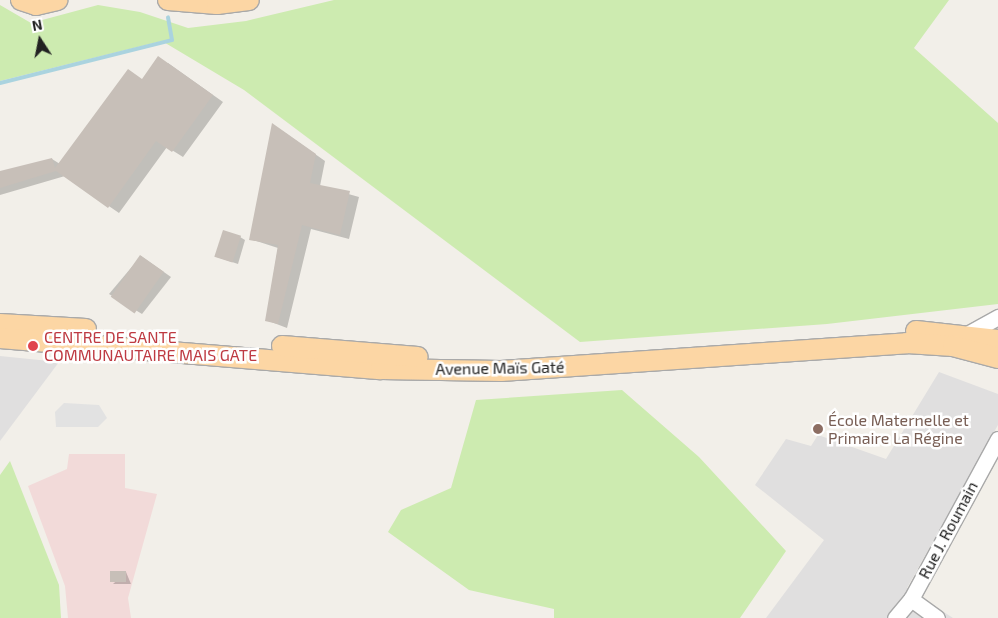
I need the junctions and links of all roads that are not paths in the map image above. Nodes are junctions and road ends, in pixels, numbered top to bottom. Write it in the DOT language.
graph roads {
  1 [pos="21,0"];
  2 [pos="56,0"];
  3 [pos="168,0"];
  4 [pos="248,0"];
  5 [pos="998,317"];
  6 [pos="0,324"];
  7 [pos="0,338"];
  8 [pos="958,339"];
  9 [pos="998,340"];
  10 [pos="998,358"];
  11 [pos="998,439"];
  12 [pos="911,599"];
  13 [pos="895,618"];
  14 [pos="937,618"];
  1 -- 2 [label="main road"];
  3 -- 4 [label="main road"];
  5 -- 8 [label="street"];
  6 -- 8 [label="main road, Avenue Maïs Gaté"];
  7 -- 8 [label="main road, Avenue Maïs Gaté"];
  8 -- 9 [label="main road, Avenue Maïs Gaté"];
  8 -- 10 [label="main road, Avenue Maïs Gaté"];
  11 -- 12 [label="street, Rue J. Roumain"];
  12 -- 13 [label="street, Rue J. Roumain"];
  12 -- 14 [label="street"];
}
